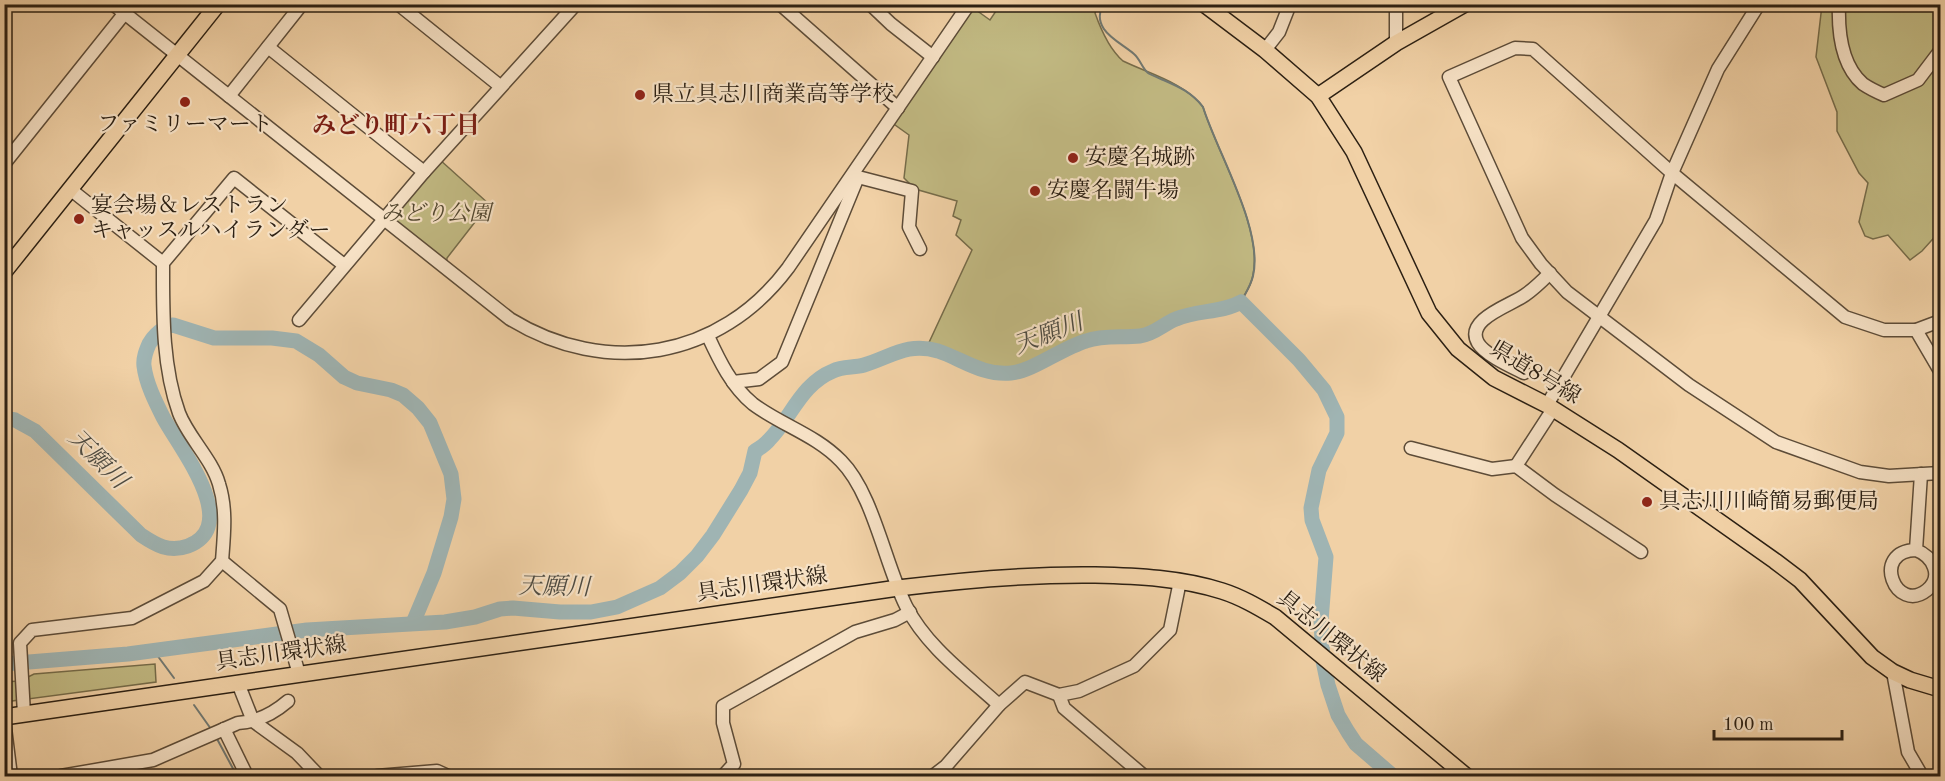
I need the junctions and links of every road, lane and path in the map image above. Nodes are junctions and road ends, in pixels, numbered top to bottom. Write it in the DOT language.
graph roads {
  1 [pos="113,4"];
  2 [pos="218,4"];
  3 [pos="302,4"];
  4 [pos="398,4"];
  5 [pos="576,4"];
  6 [pos="870,4"];
  7 [pos="1204,4"];
  8 [pos="1290,4"];
  9 [pos="1396,4"];
  10 [pos="1465,4"];
  11 [pos="1759,4"];
  12 [pos="1839,4"];
  13 [pos="780,5"];
  14 [pos="966,6"];
  15 [pos="128,9"];
  16 [pos="1396,43"];
  17 [pos="268,47"];
  18 [pos="1265,50"];
  19 [pos="1941,51"];
  20 [pos="178,55"];
  21 [pos="933,57"];
  22 [pos="500,86"];
  23 [pos="228,96"];
  24 [pos="1318,96"];
  25 [pos="898,108"];
  26 [pos="4,164"];
  27 [pos="424,171"];
  28 [pos="1672,173"];
  29 [pos="856,175"];
  30 [pos="70,189"];
  31 [pos="383,218"];
  32 [pos="920,249"];
  33 [pos="163,263"];
  34 [pos="344,265"];
  35 [pos="4,272"];
  36 [pos="1550,273"];
  37 [pos="1598,317"];
  38 [pos="299,320"];
  39 [pos="1941,321"];
  40 [pos="1916,330"];
  41 [pos="708,336"];
  42 [pos="1941,371"];
  43 [pos="1524,373"];
  44 [pos="733,382"];
  45 [pos="1550,407"];
  46 [pos="1411,448"];
  47 [pos="1516,466"];
  48 [pos="1941,473"];
  49 [pos="1921,474"];
  50 [pos="1916,550"];
  51 [pos="1641,552"];
  52 [pos="222,561"];
  53 [pos="1180,581"];
  54 [pos="898,588"];
  55 [pos="910,612"];
  56 [pos="1893,672"];
  57 [pos="298,674"];
  58 [pos="238,683"];
  59 [pos="1941,689"];
  60 [pos="1059,695"];
  61 [pos="288,701"];
  62 [pos="999,705"];
  63 [pos="24,714"];
  64 [pos="4,719"];
  65 [pos="253,721"];
  66 [pos="224,729"];
  67 [pos="108,772"];
  68 [pos="447,776"];
  69 [pos="11,777"];
  70 [pos="61,777"];
  71 [pos="247,777"];
  72 [pos="319,777"];
  73 [pos="377,777"];
  74 [pos="723,777"];
  75 [pos="933,777"];
  76 [pos="1144,777"];
  77 [pos="1466,777"];
  78 [pos="1922,777"];
  1 -- 15 [label="street"];
  2 -- 20 [label="main road"];
  3 -- 17 [label="street"];
  4 -- 22 [label="street"];
  5 -- 22 [label="street"];
  6 -- 21 [label="street"];
  7 -- 18 [label="main road, 県道8号線"];
  8 -- 18 [label="street"];
  9 -- 16 [label="street"];
  10 -- 16 [label="main road"];
  11 -- 28 [label="street"];
  12 -- 19 [label="street"];
  13 -- 25 [label="street"];
  14 -- 21 [label="street"];
  15 -- 20 [label="street"];
  15 -- 26 [label="street"];
  16 -- 24 [label="main road"];
  17 -- 23 [label="street"];
  17 -- 27 [label="street"];
  18 -- 24 [label="main road, 県道8号線"];
  20 -- 23 [label="street"];
  20 -- 30 [label="main road"];
  21 -- 25 [label="street"];
  22 -- 27 [label="street"];
  23 -- 31 [label="street"];
  24 -- 45 [label="main road, 県道8号線"];
  25 -- 29 [label="street"];
  27 -- 31 [label="street"];
  28 -- 36 [label="street"];
  28 -- 37 [label="street"];
  28 -- 40 [label="street"];
  29 -- 32 [label="street"];
  29 -- 41 [label="street"];
  29 -- 44 [label="street"];
  30 -- 33 [label="street"];
  30 -- 35 [label="main road"];
  31 -- 34 [label="street"];
  31 -- 41 [label="street"];
  33 -- 34 [label="street"];
  33 -- 52 [label="street"];
  34 -- 38 [label="street"];
  36 -- 37 [label="street"];
  36 -- 43 [label="street"];
  37 -- 45 [label="street"];
  37 -- 49 [label="street"];
  39 -- 40 [label="street"];
  40 -- 42 [label="street"];
  41 -- 44 [label="street"];
  44 -- 54 [label="street"];
  45 -- 47 [label="street"];
  45 -- 56 [label="main road, 県道8号線"];
  46 -- 47 [label="street"];
  47 -- 51 [label="street"];
  48 -- 49 [label="street"];
  49 -- 50 [label="street"];
  52 -- 57 [label="street"];
  52 -- 63 [label="street"];
  53 -- 54 [label="main road, 具志川環状線"];
  53 -- 60 [label="street"];
  53 -- 77 [label="main road, 具志川環状線"];
  54 -- 55 [label="street"];
  54 -- 57 [label="main road, 具志川環状線"];
  55 -- 62 [label="street"];
  55 -- 74 [label="street"];
  56 -- 59 [label="main road, 県道8号線"];
  56 -- 78 [label="street"];
  57 -- 58 [label="main road, 具志川環状線"];
  58 -- 63 [label="main road, 具志川環状線"];
  58 -- 65 [label="street"];
  60 -- 62 [label="street"];
  60 -- 76 [label="street"];
  61 -- 65 [label="street"];
  62 -- 75 [label="street"];
  63 -- 64 [label="main road, 具志川環状線"];
  64 -- 69 [label="street"];
  65 -- 66 [label="street"];
  65 -- 72 [label="street"];
  66 -- 67 [label="street"];
  66 -- 71 [label="street"];
  67 -- 70 [label="street"];
  68 -- 73 [label="street"];
}
